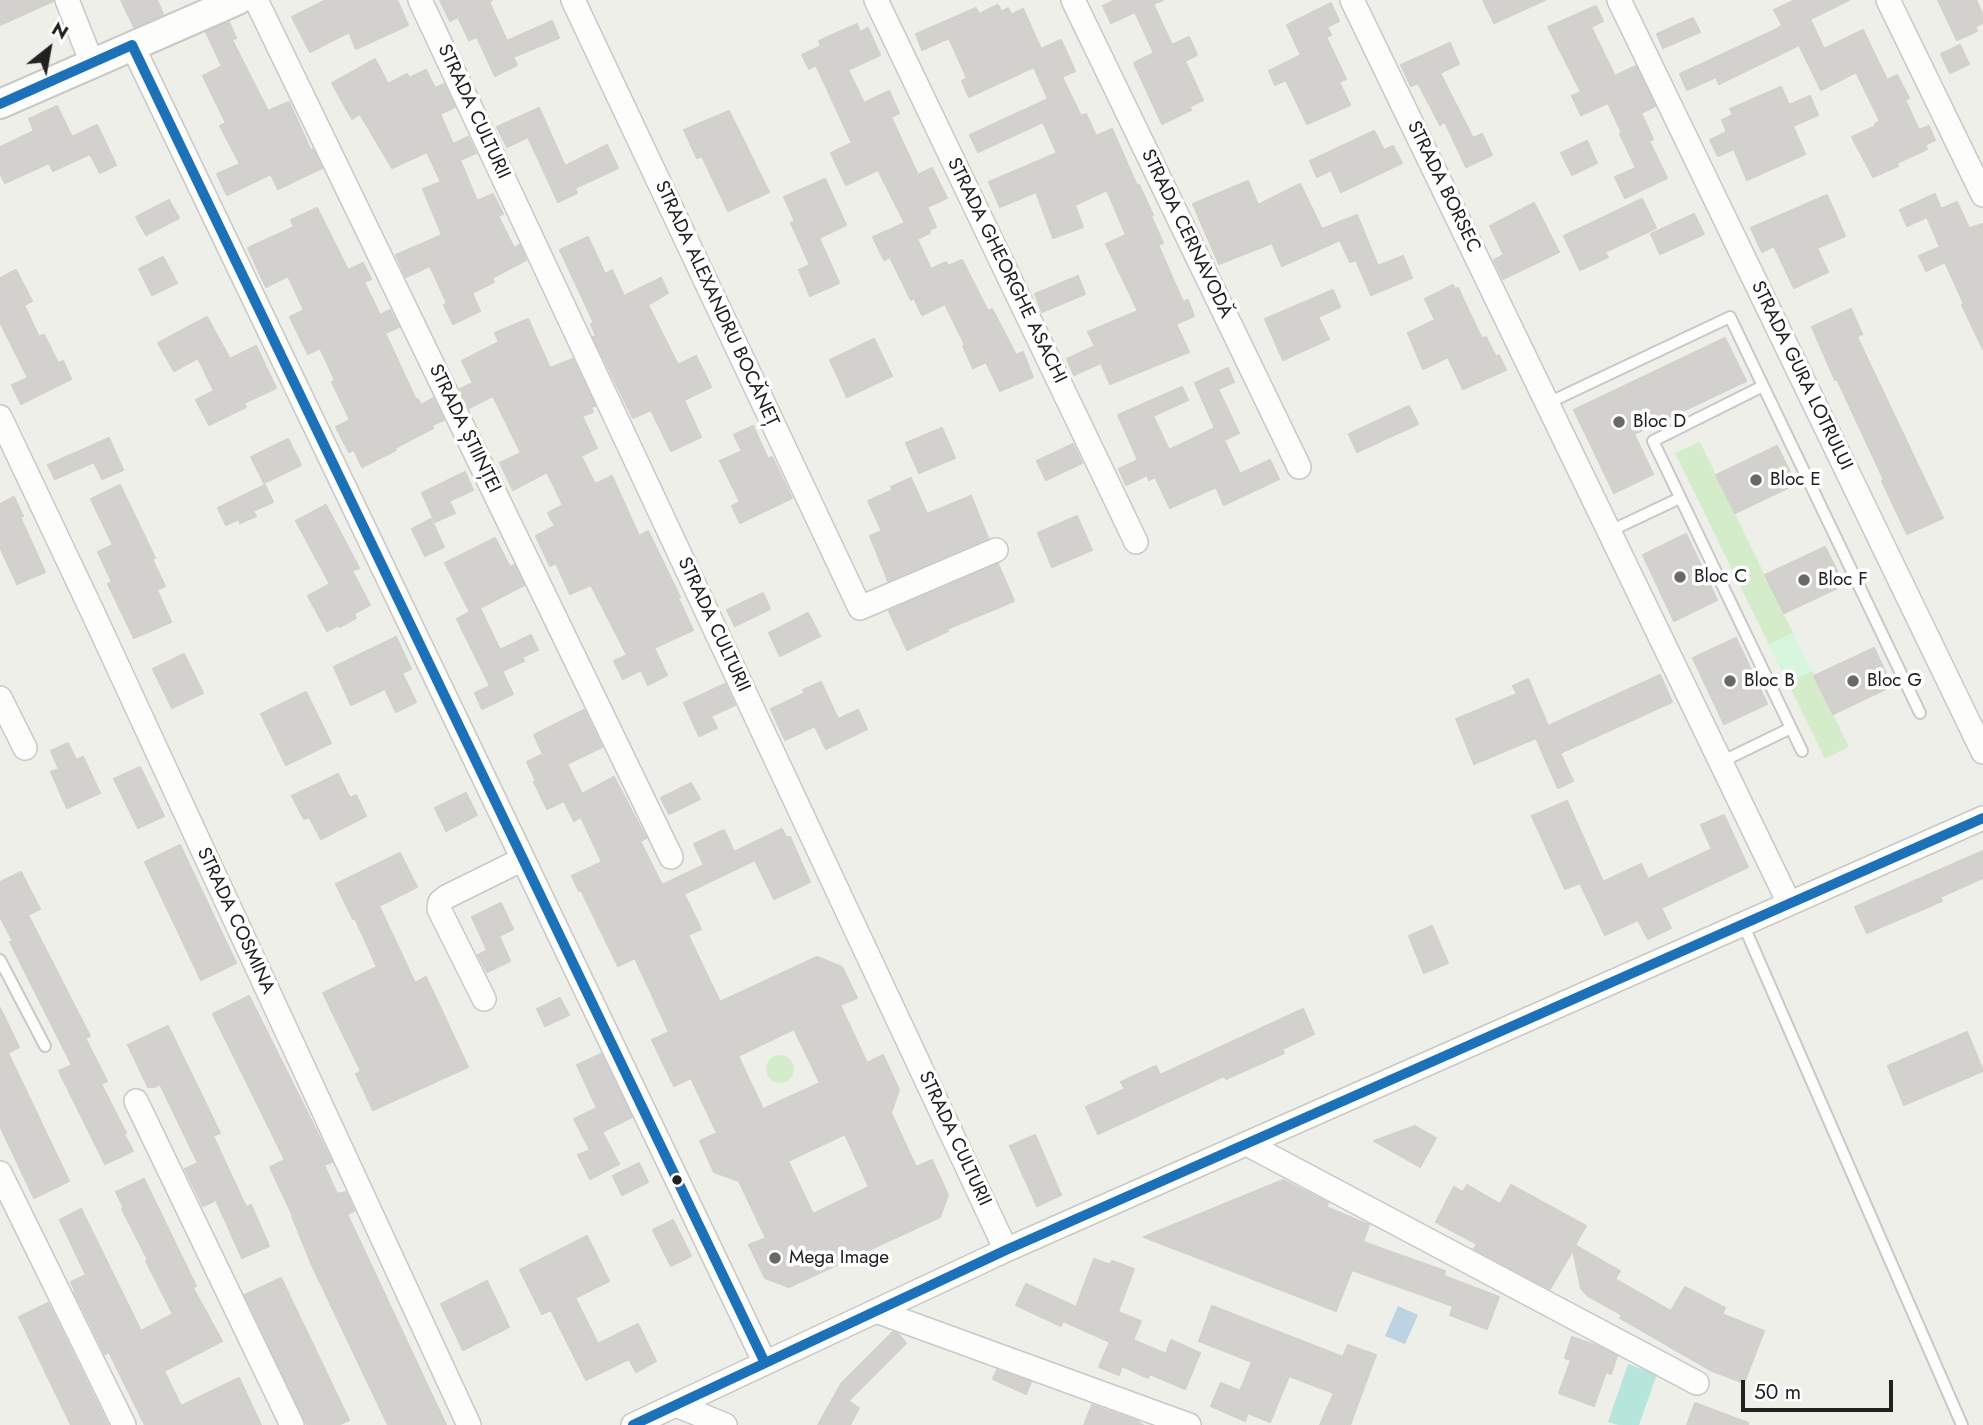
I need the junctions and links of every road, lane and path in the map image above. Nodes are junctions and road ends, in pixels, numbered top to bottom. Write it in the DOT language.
graph roads {
  1 [pos="66,0"];
  2 [pos="238,0"];
  3 [pos="256,0"];
  4 [pos="420,0"];
  5 [pos="573,0"];
  6 [pos="876,0"];
  7 [pos="1073,0"];
  8 [pos="1352,0"];
  9 [pos="1619,0"];
  10 [pos="1888,0"];
  11 [pos="132,45"];
  12 [pos="92,63"];
  13 [pos="0,104"];
  14 [pos="1983,195"];
  15 [pos="1763,386"];
  16 [pos="1548,403"];
  17 [pos="0,417"];
  18 [pos="1298,467"];
  19 [pos="1680,498"];
  20 [pos="1610,531"];
  21 [pos="1136,542"];
  22 [pos="996,550"];
  23 [pos="0,698"];
  24 [pos="1920,713"];
  25 [pos="1791,728"];
  26 [pos="25,748"];
  27 [pos="1802,751"];
  28 [pos="1983,752"];
  29 [pos="1721,762"];
  30 [pos="1983,818"];
  31 [pos="671,858"];
  32 [pos="523,859"];
  33 [pos="1789,903"];
  34 [pos="1742,924"];
  35 [pos="0,960"];
  36 [pos="484,999"];
  37 [pos="45,1046"];
  38 [pos="135,1101"];
  39 [pos="1247,1144"];
  40 [pos="0,1173"];
  41 [pos="1006,1250"];
  42 [pos="876,1311"];
  43 [pos="765,1363"];
  44 [pos="1697,1383"];
  45 [pos="676,1405"];
  46 [pos="124,1425"];
  47 [pos="292,1425"];
  48 [pos="469,1425"];
  49 [pos="633,1425"];
  50 [pos="725,1425"];
  51 [pos="1189,1425"];
  52 [pos="1962,1425"];
  1 -- 12 [label="street"];
  2 -- 11 [label="street"];
  3 -- 31 [label="street, STRADA ȘTIINȚEI"];
  4 -- 41 [label="street, STRADA CULTURII"];
  5 -- 22 [label="street, STRADA ALEXANDRU BOCĂNEȚ"];
  6 -- 21 [label="street, STRADA GHEORGHE ASACHI"];
  7 -- 18 [label="street, STRADA CERNAVODĂ"];
  8 -- 16 [label="street, STRADA BORSEC"];
  9 -- 28 [label="street, STRADA GURA LOTRULUI"];
  10 -- 14 [label="street"];
  11 -- 12 [label="street"];
  11 -- 32 [label="street"];
  12 -- 13 [label="street"];
  15 -- 16 [label="lane"];
  15 -- 19 [label="lane"];
  15 -- 24 [label="lane"];
  16 -- 20 [label="street, STRADA BORSEC"];
  17 -- 48 [label="street, STRADA COSMINA"];
  19 -- 20 [label="lane"];
  19 -- 25 [label="lane"];
  20 -- 29 [label="street, STRADA BORSEC"];
  23 -- 26 [label="street"];
  25 -- 27 [label="lane"];
  25 -- 29 [label="lane"];
  29 -- 33 [label="street, STRADA BORSEC"];
  30 -- 33 [label="street"];
  32 -- 36 [label="street"];
  32 -- 43 [label="street"];
  33 -- 34 [label="street"];
  34 -- 39 [label="street"];
  34 -- 52 [label="lane"];
  35 -- 37 [label="lane"];
  38 -- 47 [label="street"];
  39 -- 41 [label="street"];
  39 -- 44 [label="street"];
  40 -- 46 [label="street"];
  41 -- 42 [label="street"];
  42 -- 43 [label="street"];
  42 -- 51 [label="street"];
  43 -- 45 [label="street"];
  45 -- 49 [label="street"];
  45 -- 50 [label="street"];
}
